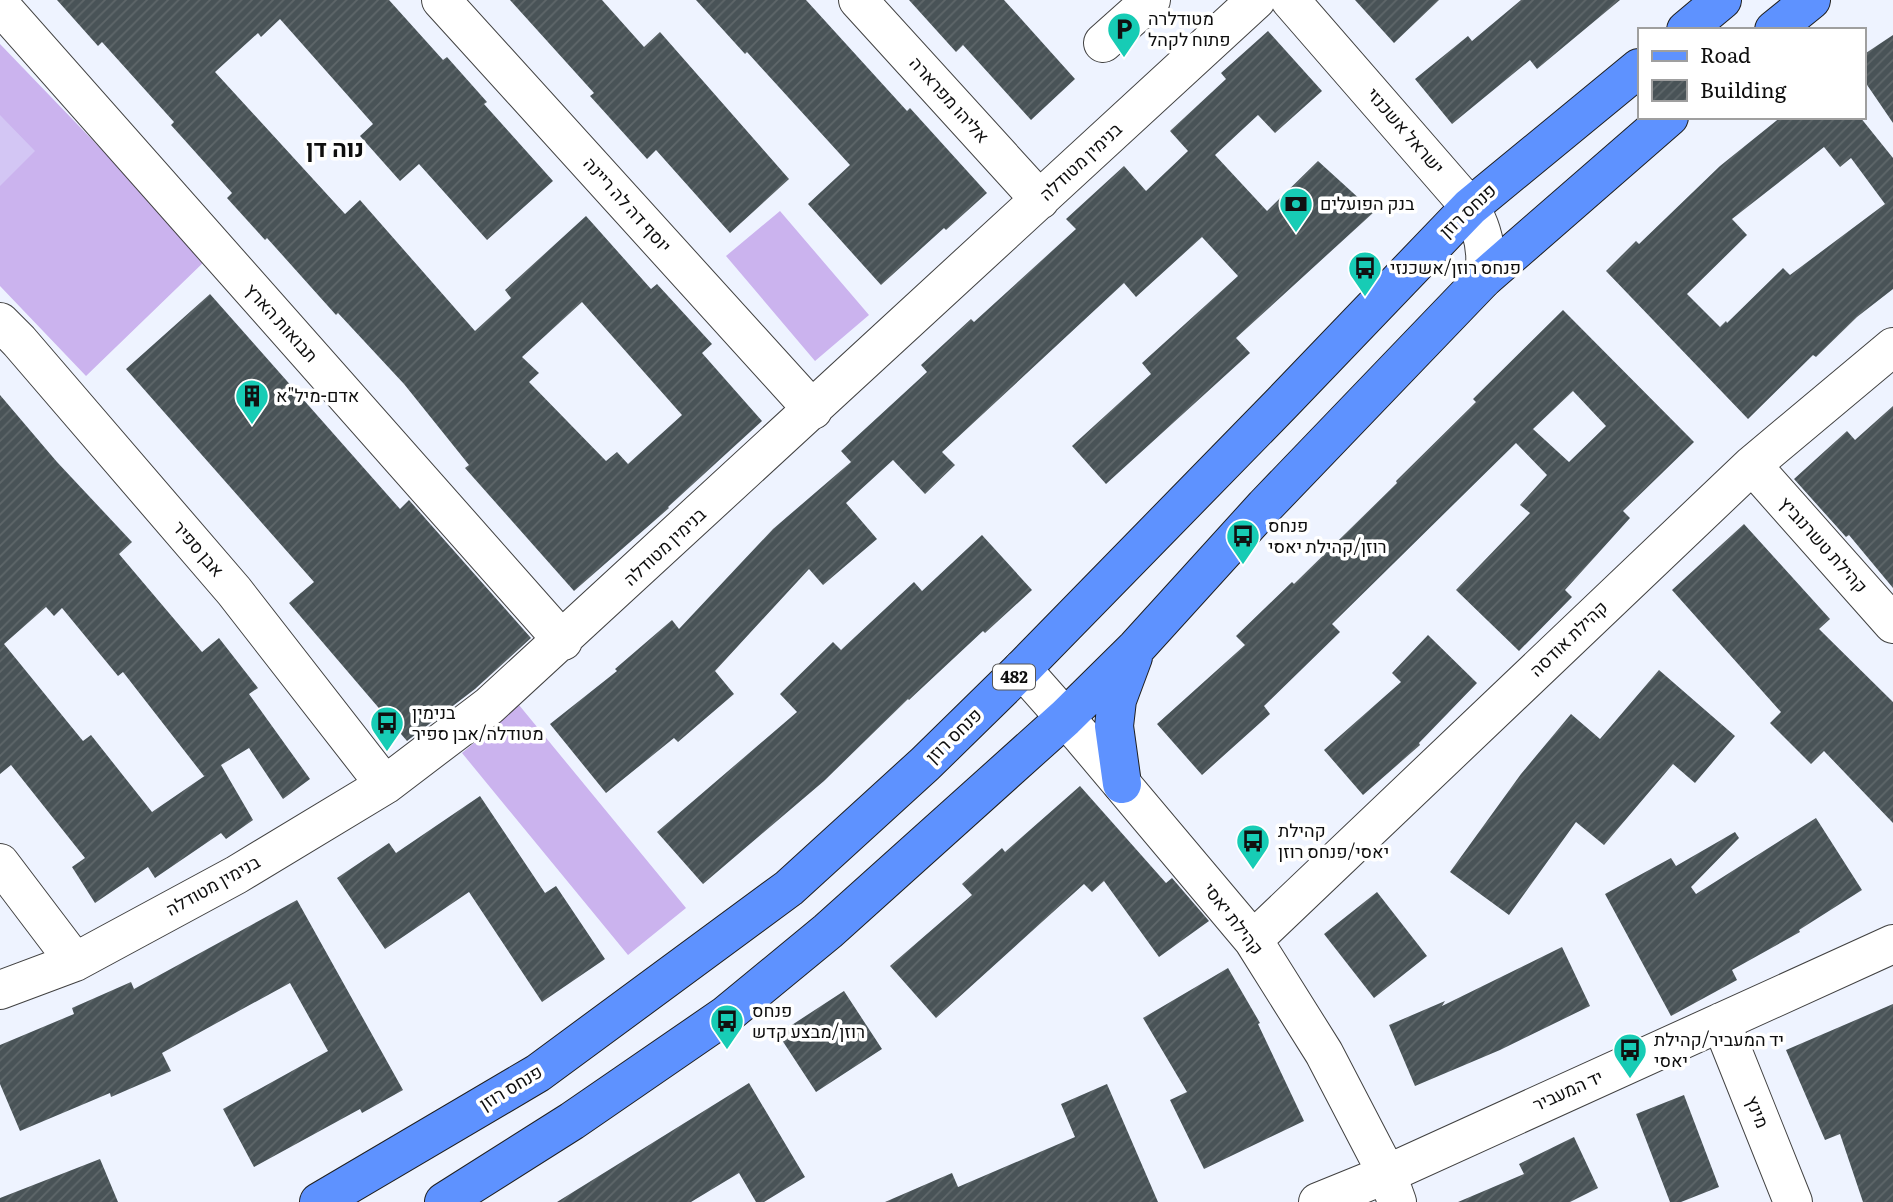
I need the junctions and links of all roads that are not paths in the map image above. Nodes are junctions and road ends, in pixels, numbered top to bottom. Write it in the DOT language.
graph roads {
  1 [pos="441,0"];
  2 [pos="858,0"];
  3 [pos="1151,0"];
  4 [pos="1256,0"];
  5 [pos="1290,0"];
  6 [pos="1722,0"];
  7 [pos="1811,0"];
  8 [pos="0,5"];
  9 [pos="1688,28"];
  10 [pos="1776,28"];
  11 [pos="1103,43"];
  12 [pos="1638,69"];
  13 [pos="1667,119"];
  14 [pos="1040,200"];
  15 [pos="1470,206"];
  16 [pos="1483,279"];
  17 [pos="0,322"];
  18 [pos="1893,347"];
  19 [pos="813,410"];
  20 [pos="1752,465"];
  21 [pos="1893,624"];
  22 [pos="563,641"];
  23 [pos="1136,648"];
  24 [pos="1022,669"];
  25 [pos="1065,718"];
  26 [pos="1122,784"];
  27 [pos="385,785"];
  28 [pos="0,863"];
  29 [pos="1252,940"];
  30 [pos="1893,944"];
  31 [pos="75,962"];
  32 [pos="0,990"];
  33 [pos="1721,1022"];
  34 [pos="1392,1188"];
  35 [pos="319,1202"];
  36 [pos="444,1202"];
  37 [pos="1318,1202"];
  38 [pos="1793,1202"];
  1 -- 19 [label="street, יוסף דה לה ריינה"];
  2 -- 14 [label="street, אליהו מפרארה"];
  3 -- 11 [label="street"];
  4 -- 14 [label="street, בנימין מטודלה"];
  5 -- 15 [label="street, ישראל אשכנזי"];
  6 -- 9 [label="main road"];
  7 -- 10 [label="main road"];
  8 -- 22 [label="street, תבואות הארץ"];
  12 -- 15 [label="main road, פנחס רוזן / 482"];
  13 -- 16 [label="main road"];
  14 -- 19 [label="street, בנימין מטודלה"];
  15 -- 16 [label="street, ישראל אשכנזי"];
  15 -- 24 [label="main road, פנחס רוזן / 482"];
  16 -- 23 [label="main road"];
  17 -- 27 [label="street, אבן ספיר"];
  18 -- 20 [label="street, קהילת אודסה"];
  19 -- 22 [label="street, בנימין מטודלה"];
  20 -- 21 [label="street, קהילת טשרנוביץ"];
  20 -- 29 [label="street, קהילת אודסה"];
  22 -- 27 [label="street, בנימין מטודלה"];
  23 -- 25 [label="main road"];
  23 -- 26 [label="main road"];
  24 -- 25 [label="street, קהילת יאסי"];
  24 -- 35 [label="main road, פנחס רוזן / 482"];
  25 -- 26 [label="street, קהילת יאסי"];
  25 -- 36 [label="main road"];
  26 -- 29 [label="street, קהילת יאסי"];
  27 -- 31 [label="street, בנימין מטודלה"];
  28 -- 31 [label="street"];
  29 -- 34 [label="street, קהילת יאסי"];
  30 -- 33 [label="street, יד המעביר"];
  31 -- 32 [label="street, בנימין מטודלה"];
  33 -- 34 [label="street, יד המעביר"];
  33 -- 38 [label="street, מינץ"];
  34 -- 37 [label="street, יד המעביר"];
}
